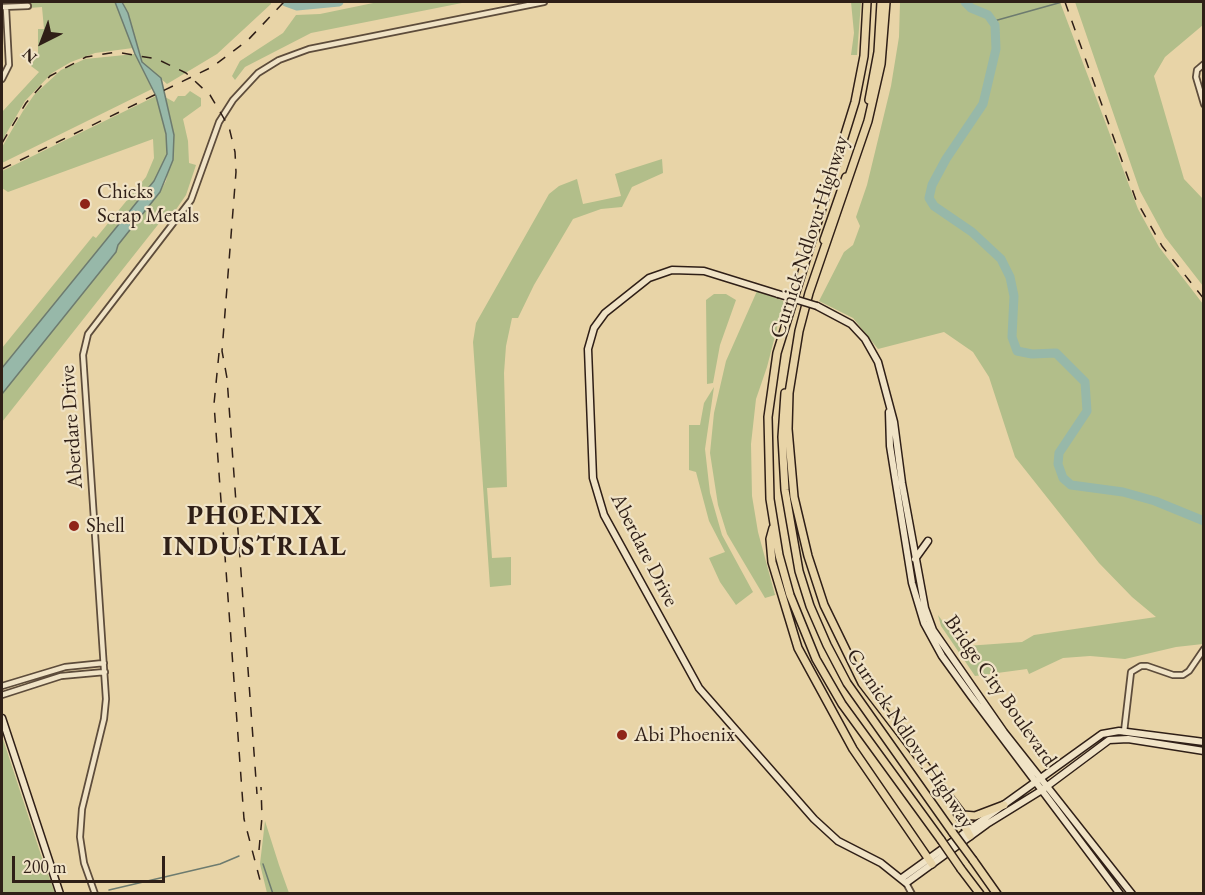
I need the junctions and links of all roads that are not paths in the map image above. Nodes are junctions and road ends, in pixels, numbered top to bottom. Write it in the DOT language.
graph roads {
  1 [pos="544,2"];
  2 [pos="867,2"];
  3 [pos="881,2"];
  4 [pos="886,2"];
  5 [pos="28,6"];
  6 [pos="4,8"];
  7 [pos="1203,64"];
  8 [pos="2,79"];
  9 [pos="1203,104"];
  10 [pos="778,294"];
  11 [pos="891,423"];
  12 [pos="774,525"];
  13 [pos="928,541"];
  14 [pos="915,559"];
  15 [pos="1203,649"];
  16 [pos="104,663"];
  17 [pos="105,672"];
  18 [pos="2,686"];
  19 [pos="970,689"];
  20 [pos="2,695"];
  21 [pos="2,718"];
  22 [pos="1124,732"];
  23 [pos="1203,742"];
  24 [pos="1203,752"];
  25 [pos="1037,779"];
  26 [pos="1045,788"];
  27 [pos="948,796"];
  28 [pos="1004,805"];
  29 [pos="968,833"];
  30 [pos="930,861"];
  31 [pos="904,880"];
  32 [pos="60,894"];
  33 [pos="95,894"];
  34 [pos="912,894"];
  35 [pos="980,894"];
  36 [pos="997,894"];
  37 [pos="1120,894"];
  38 [pos="1132,894"];
  1 -- 16 [label="street, Aberdare Drive"];
  2 -- 12 [label="main road, Curnick Ndlovu Highway"];
  3 -- 36 [label="main road, Curnick Ndlovu Highway, bridge"];
  4 -- 27 [label="main road"];
  5 -- 6 [label="street"];
  6 -- 8 [label="street"];
  7 -- 9 [label="street"];
  10 -- 11 [label="street, Bridge City Boulevard, bridge"];
  10 -- 31 [label="street, Aberdare Drive"];
  11 -- 14 [label="street, Bridge City Boulevard"];
  11 -- 19 [label="street, Bridge City Boulevard"];
  12 -- 30 [label="main road"];
  12 -- 35 [label="main road, Curnick Ndlovu Highway, bridge"];
  13 -- 14 [label="street"];
  14 -- 19 [label="street, Bridge City Boulevard"];
  15 -- 22 [label="street"];
  16 -- 17 [label="street, Aberdare Drive"];
  16 -- 18 [label="street"];
  17 -- 20 [label="street"];
  17 -- 33 [label="street, Aberdare Drive"];
  19 -- 25 [label="street, Bridge City Boulevard"];
  21 -- 32 [label="street"];
  22 -- 23 [label="street"];
  22 -- 25 [label="street"];
  24 -- 26 [label="street"];
  25 -- 26 [label="street, Bridge City Boulevard"];
  25 -- 28 [label="street"];
  26 -- 29 [label="street"];
  26 -- 37 [label="street, Bridge City Boulevard"];
  26 -- 38 [label="street, Bridge City Boulevard"];
  27 -- 28 [label="main road"];
  27 -- 29 [label="main road"];
  28 -- 29 [label="street"];
  29 -- 30 [label="street"];
  30 -- 31 [label="street"];
  31 -- 34 [label="street, Aberdare Drive"];
}
